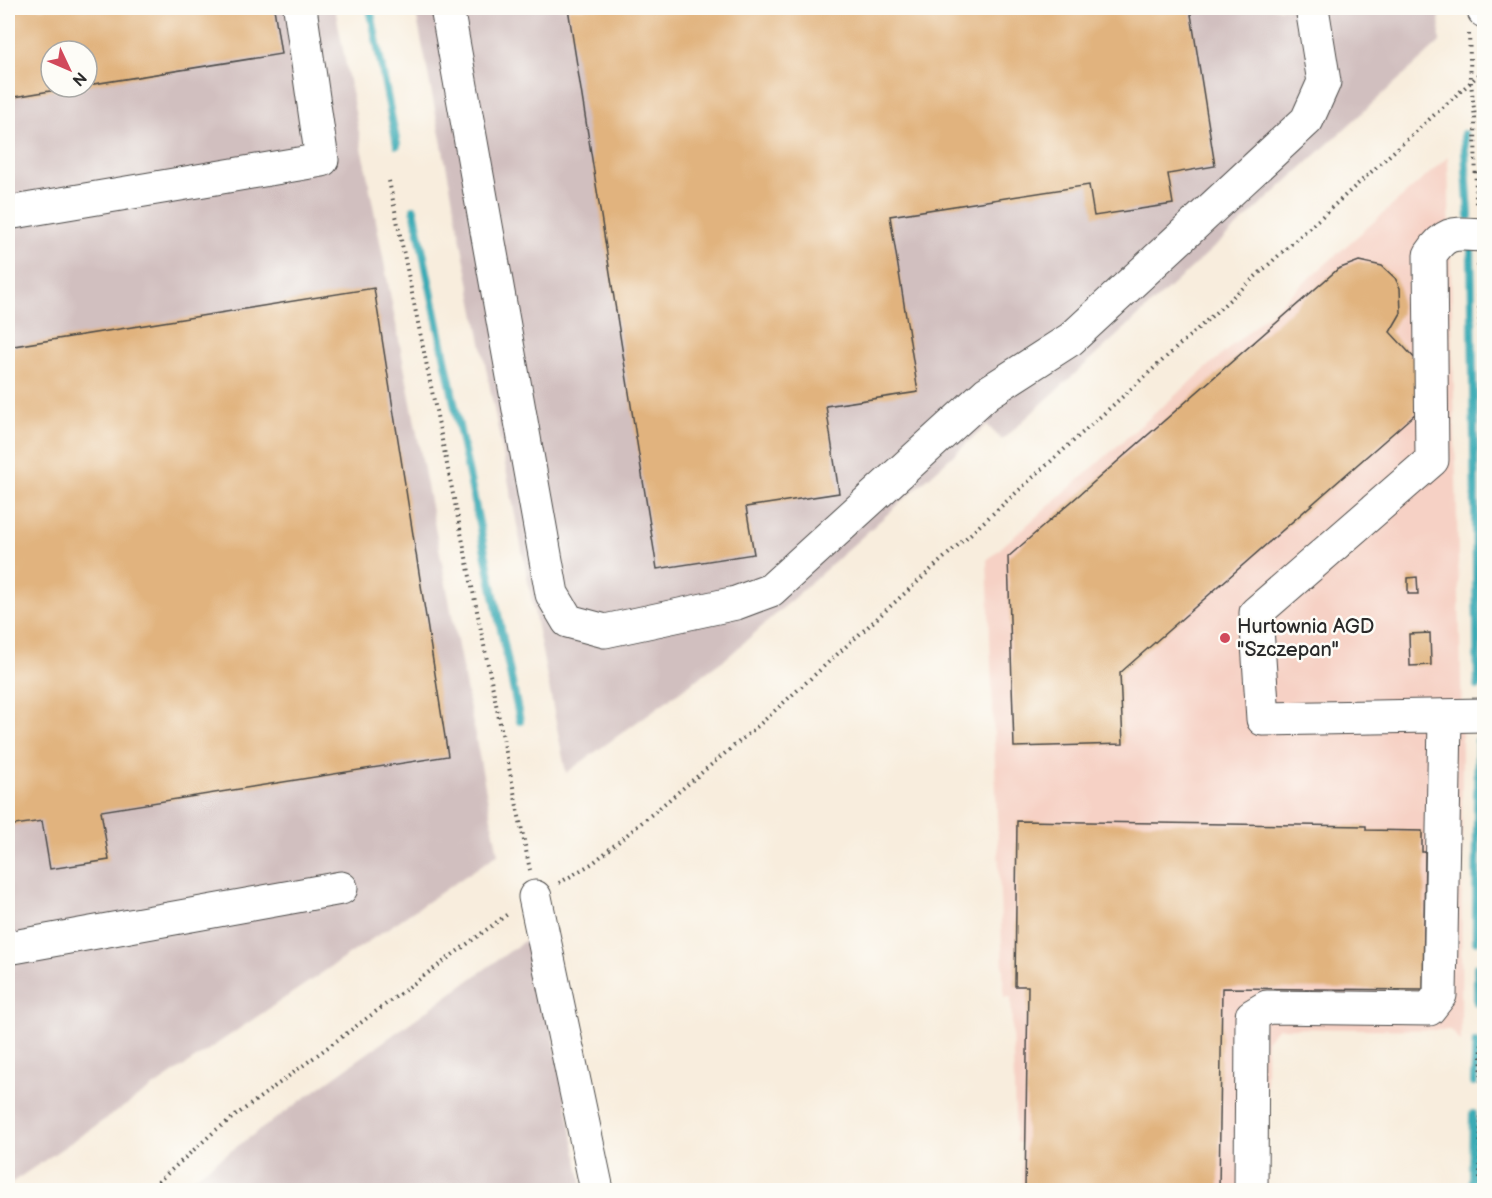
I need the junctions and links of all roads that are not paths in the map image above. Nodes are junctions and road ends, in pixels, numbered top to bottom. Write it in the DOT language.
graph roads {
  1 [pos="300,8"];
  2 [pos="447,8"];
  3 [pos="1312,8"];
  4 [pos="8,213"];
  5 [pos="1485,235"];
  6 [pos="1485,716"];
  7 [pos="1445,717"];
  8 [pos="340,888"];
  9 [pos="535,897"];
  10 [pos="8,948"];
  11 [pos="597,1191"];
  12 [pos="1251,1191"];
  1 -- 4 [label="lane"];
  2 -- 3 [label="lane"];
  5 -- 7 [label="lane"];
  6 -- 7 [label="lane"];
  7 -- 12 [label="lane"];
  8 -- 10 [label="lane"];
  9 -- 11 [label="lane"];
}
